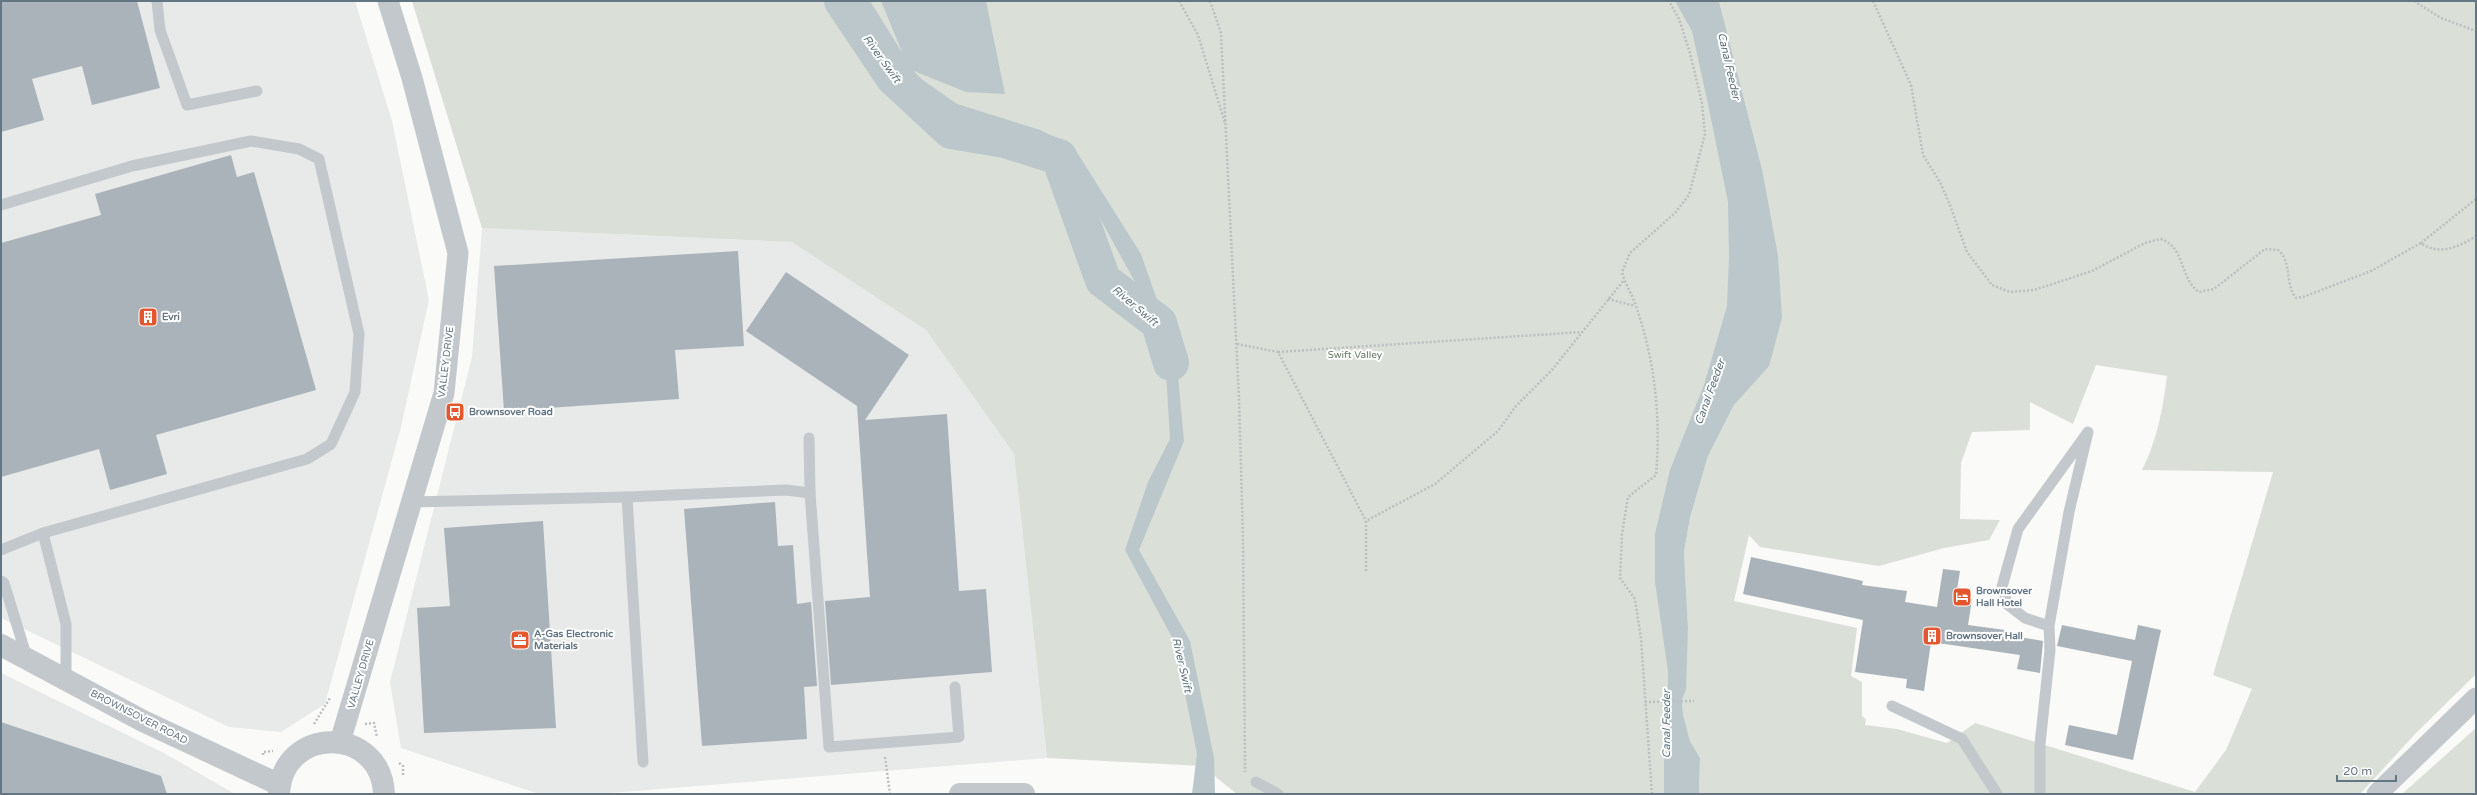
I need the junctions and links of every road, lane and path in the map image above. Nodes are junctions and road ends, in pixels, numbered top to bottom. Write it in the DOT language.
graph roads {
  1 [pos="158,1"];
  2 [pos="388,1"];
  3 [pos="1179,1"];
  4 [pos="1210,1"];
  5 [pos="1669,1"];
  6 [pos="1873,1"];
  7 [pos="2414,1"];
  8 [pos="2476,31"];
  9 [pos="257,91"];
  10 [pos="1226,127"];
  11 [pos="2476,199"];
  12 [pos="1,205"];
  13 [pos="2476,236"];
  14 [pos="2421,243"];
  15 [pos="1624,280"];
  16 [pos="1608,299"];
  17 [pos="1636,306"];
  18 [pos="1582,332"];
  19 [pos="1237,344"];
  20 [pos="1278,352"];
  21 [pos="809,438"];
  22 [pos="810,493"];
  23 [pos="627,497"];
  24 [pos="411,502"];
  25 [pos="1366,521"];
  26 [pos="43,533"];
  27 [pos="1,550"];
  28 [pos="1366,570"];
  29 [pos="1,581"];
  30 [pos="2049,626"];
  31 [pos="1,645"];
  32 [pos="27,659"];
  33 [pos="66,680"];
  34 [pos="955,687"];
  35 [pos="332,695"];
  36 [pos="2476,698"];
  37 [pos="1694,701"];
  38 [pos="1645,702"];
  39 [pos="1892,706"];
  40 [pos="321,714"];
  41 [pos="340,742"];
  42 [pos="883,743"];
  43 [pos="643,762"];
  44 [pos="1256,782"];
  45 [pos="279,789"];
  46 [pos="384,794"];
  47 [pos="890,794"];
  48 [pos="960,794"];
  49 [pos="1024,794"];
  50 [pos="1278,794"];
  51 [pos="1652,794"];
  52 [pos="1997,794"];
  53 [pos="2040,794"];
  54 [pos="2377,794"];
  1 -- 9 [label="lane"];
  2 -- 24 [label="street, VALLEY DRIVE"];
  3 -- 10 [label="path"];
  4 -- 10 [label="path"];
  5 -- 15 [label="path"];
  6 -- 14 [label="path"];
  7 -- 8 [label="path"];
  10 -- 19 [label="path"];
  11 -- 14 [label="path"];
  12 -- 26 [label="lane"];
  13 -- 14 [label="path"];
  15 -- 16 [label="path"];
  15 -- 17 [label="path"];
  16 -- 17 [label="path"];
  16 -- 18 [label="path"];
  17 -- 38 [label="path"];
  18 -- 20 [label="path"];
  18 -- 25 [label="path"];
  19 -- 20 [label="path"];
  19 -- 44 [label="path"];
  20 -- 25 [label="path"];
  21 -- 22 [label="lane"];
  22 -- 23 [label="lane"];
  22 -- 42 [label="lane"];
  23 -- 24 [label="lane"];
  23 -- 43 [label="lane"];
  24 -- 41 [label="street, VALLEY DRIVE"];
  25 -- 28 [label="path"];
  26 -- 27 [label="lane"];
  26 -- 33 [label="lane"];
  29 -- 32 [label="lane"];
  30 -- 30 [label="lane"];
  30 -- 53 [label="lane"];
  31 -- 32 [label="street, BROWNSOVER ROAD"];
  32 -- 33 [label="street, BROWNSOVER ROAD"];
  33 -- 45 [label="street, BROWNSOVER ROAD"];
  34 -- 42 [label="lane"];
  35 -- 40 [label="path"];
  36 -- 54 [label="street"];
  37 -- 38 [label="path"];
  38 -- 51 [label="path"];
  39 -- 52 [label="lane"];
  41 -- 45 [label="street, BROWNSOVER ROAD"];
  41 -- 46 [label="street, BROWNSOVER ROAD"];
  42 -- 47 [label="path"];
  44 -- 50 [label="lane"];
  48 -- 49 [label="street"];
}
